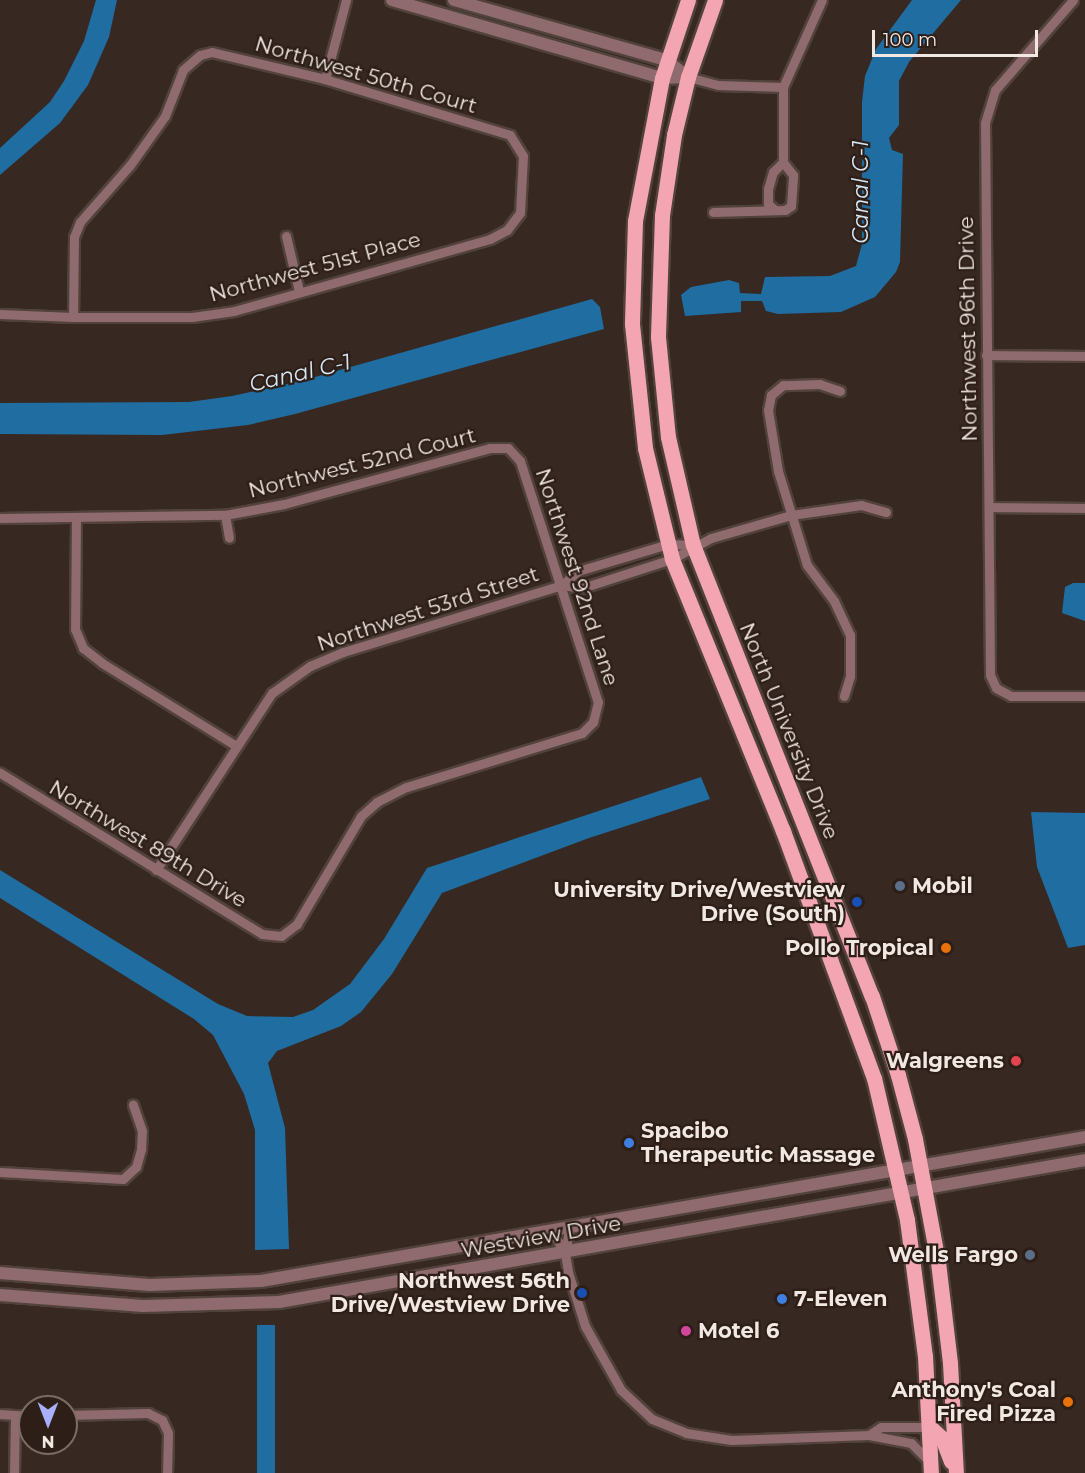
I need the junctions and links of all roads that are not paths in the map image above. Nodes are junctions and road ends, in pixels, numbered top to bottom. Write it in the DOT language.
graph roads {
  1 [pos="346,0"];
  2 [pos="392,0"];
  3 [pos="454,0"];
  4 [pos="688,0"];
  5 [pos="715,0"];
  6 [pos="822,0"];
  7 [pos="1073,0"];
  8 [pos="666,60"];
  9 [pos="688,77"];
  10 [pos="662,78"];
  11 [pos="325,79"];
  12 [pos="783,87"];
  13 [pos="517,144"];
  14 [pos="783,162"];
  15 [pos="776,210"];
  16 [pos="713,212"];
  17 [pos="286,236"];
  18 [pos="300,291"];
  19 [pos="0,314"];
  20 [pos="73,317"];
  21 [pos="986,356"];
  22 [pos="1085,356"];
  23 [pos="840,391"];
  24 [pos="507,448"];
  25 [pos="989,507"];
  26 [pos="1085,508"];
  27 [pos="886,512"];
  28 [pos="225,515"];
  29 [pos="791,515"];
  30 [pos="0,518"];
  31 [pos="76,519"];
  32 [pos="229,538"];
  33 [pos="668,544"];
  34 [pos="693,545"];
  35 [pos="672,559"];
  36 [pos="608,562"];
  37 [pos="614,578"];
  38 [pos="562,585"];
  39 [pos="844,696"];
  40 [pos="1085,696"];
  41 [pos="235,745"];
  42 [pos="0,772"];
  43 [pos="783,831"];
  44 [pos="815,852"];
  45 [pos="156,870"];
  46 [pos="281,936"];
  47 [pos="133,1105"];
  48 [pos="1085,1137"];
  49 [pos="1085,1160"];
  50 [pos="920,1166"];
  51 [pos="897,1170"];
  52 [pos="0,1172"];
  53 [pos="925,1188"];
  54 [pos="901,1193"];
  55 [pos="569,1229"];
  56 [pos="552,1232"];
  57 [pos="565,1253"];
  58 [pos="0,1274"];
  59 [pos="0,1295"];
  60 [pos="0,1414"];
  61 [pos="78,1415"];
  62 [pos="15,1416"];
  63 [pos="930,1427"];
  64 [pos="869,1435"];
  65 [pos="931,1469"];
  66 [pos="14,1473"];
  67 [pos="167,1473"];
  68 [pos="955,1473"];
  1 -- 11 [label="street"];
  2 -- 10 [label="street"];
  3 -- 8 [label="street"];
  4 -- 8 [label="main road, North University Drive"];
  5 -- 9 [label="main road, North University Drive"];
  6 -- 12 [label="street"];
  7 -- 21 [label="street, Northwest 96th Drive"];
  8 -- 9 [label="street"];
  8 -- 10 [label="main road, North University Drive"];
  9 -- 10 [label="street"];
  9 -- 12 [label="street"];
  9 -- 34 [label="main road, North University Drive"];
  10 -- 33 [label="main road, North University Drive"];
  11 -- 13 [label="street, Northwest 50th Court"];
  11 -- 20 [label="street, Northwest 50th Court"];
  12 -- 14 [label="street"];
  13 -- 18 [label="street, Northwest 51st Place"];
  14 -- 15 [label="street"];
  14 -- 15 [label="street"];
  15 -- 16 [label="street"];
  17 -- 18 [label="street"];
  18 -- 20 [label="street, Northwest 51st Place"];
  19 -- 20 [label="street, Northwest 51st Place"];
  21 -- 22 [label="street"];
  21 -- 25 [label="street, Northwest 96th Drive"];
  23 -- 29 [label="street"];
  24 -- 28 [label="street, Northwest 52nd Court"];
  24 -- 38 [label="street, Northwest 92nd Lane"];
  25 -- 26 [label="street"];
  25 -- 40 [label="street, Northwest 96th Drive"];
  27 -- 29 [label="street"];
  28 -- 31 [label="street, Northwest 52nd Court"];
  28 -- 32 [label="street, Northwest 52nd Court"];
  29 -- 34 [label="street"];
  29 -- 39 [label="street"];
  30 -- 31 [label="street, Northwest 52nd Court"];
  31 -- 41 [label="street"];
  33 -- 34 [label="street, Northwest 53rd Street"];
  33 -- 35 [label="main road, North University Drive"];
  33 -- 36 [label="street, Northwest 53rd Street"];
  34 -- 35 [label="street, Northwest 53rd Street"];
  34 -- 44 [label="main road, North University Drive"];
  35 -- 37 [label="street, Northwest 53rd Street"];
  35 -- 43 [label="main road, North University Drive"];
  36 -- 37 [label="street"];
  36 -- 38 [label="street, Northwest 53rd Street"];
  37 -- 38 [label="street, Northwest 53rd Street"];
  38 -- 41 [label="street, Northwest 53rd Street"];
  38 -- 46 [label="street, Northwest 92nd Lane"];
  41 -- 45 [label="street, Northwest 53rd Street"];
  42 -- 45 [label="street, Northwest 89th Drive"];
  43 -- 44 [label="main road"];
  43 -- 51 [label="main road, North University Drive"];
  44 -- 50 [label="main road, North University Drive"];
  45 -- 46 [label="street, Northwest 89th Drive"];
  47 -- 52 [label="street"];
  48 -- 50 [label="street, Westview Drive"];
  49 -- 53 [label="street, Westview Drive"];
  50 -- 51 [label="street, Westview Drive"];
  50 -- 53 [label="main road, North University Drive"];
  51 -- 54 [label="main road, North University Drive"];
  51 -- 55 [label="street, Westview Drive"];
  53 -- 54 [label="street, Westview Drive"];
  53 -- 68 [label="main road, North University Drive"];
  54 -- 57 [label="street, Westview Drive"];
  54 -- 63 [label="main road, North University Drive"];
  55 -- 56 [label="street, Westview Drive"];
  55 -- 57 [label="street"];
  56 -- 57 [label="street"];
  56 -- 58 [label="street, Westview Drive"];
  57 -- 59 [label="street, Westview Drive"];
  57 -- 64 [label="street"];
  60 -- 62 [label="street"];
  61 -- 67 [label="street"];
  62 -- 66 [label="street"];
  63 -- 64 [label="street"];
  63 -- 65 [label="main road, North University Drive"];
  63 -- 68 [label="main road"];
  64 -- 65 [label="street"];
}
